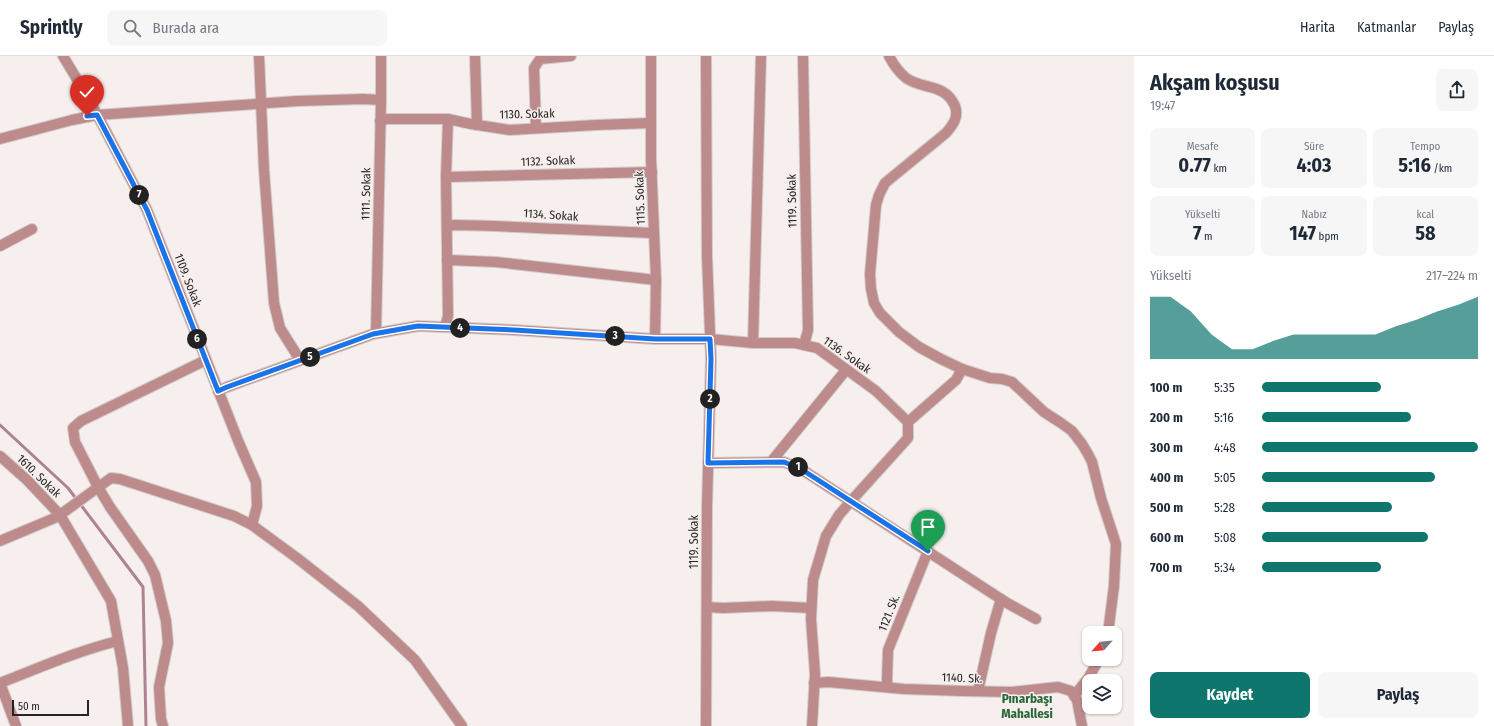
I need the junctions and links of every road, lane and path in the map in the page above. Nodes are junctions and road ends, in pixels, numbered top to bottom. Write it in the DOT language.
graph roads {
  1 [pos="63,56"];
  2 [pos="260,56"];
  3 [pos="381,56"];
  4 [pos="475,56"];
  5 [pos="571,56"];
  6 [pos="651,56"];
  7 [pos="706,56"];
  8 [pos="761,56"];
  9 [pos="804,56"];
  10 [pos="889,56"];
  11 [pos="381,100"];
  12 [pos="262,104"];
  13 [pos="97,115"];
  14 [pos="448,119"];
  15 [pos="380,121"];
  16 [pos="651,123"];
  17 [pos="477,125"];
  18 [pos="536,128"];
  19 [pos="0,139"];
  20 [pos="652,172"];
  21 [pos="446,177"];
  22 [pos="447,227"];
  23 [pos="32,229"];
  24 [pos="654,233"];
  25 [pos="0,246"];
  26 [pos="447,260"];
  27 [pos="656,280"];
  28 [pos="445,327"];
  29 [pos="376,333"];
  30 [pos="655,339"];
  31 [pos="710,339"];
  32 [pos="754,343"];
  33 [pos="804,345"];
  34 [pos="206,360"];
  35 [pos="300,360"];
  36 [pos="962,368"];
  37 [pos="846,370"];
  38 [pos="218,391"];
  39 [pos="908,422"];
  40 [pos="0,456"];
  41 [pos="771,462"];
  42 [pos="708,463"];
  43 [pos="96,488"];
  44 [pos="850,501"];
  45 [pos="62,513"];
  46 [pos="252,525"];
  47 [pos="0,541"];
  48 [pos="928,551"];
  49 [pos="1001,599"];
  50 [pos="707,607"];
  51 [pos="811,608"];
  52 [pos="1036,619"];
  53 [pos="1109,626"];
  54 [pos="118,641"];
  55 [pos="1095,666"];
  56 [pos="0,683"];
  57 [pos="814,683"];
  58 [pos="888,687"];
  59 [pos="978,691"];
  60 [pos="1074,696"];
  61 [pos="16,726"];
  62 [pos="128,726"];
  63 [pos="163,726"];
  64 [pos="462,726"];
  65 [pos="706,726"];
  66 [pos="812,726"];
  67 [pos="1082,726"];
  1 -- 13 [label="street, 1109. Sokak"];
  2 -- 12 [label="street"];
  3 -- 11 [label="street, 1111. Sokak"];
  4 -- 17 [label="street"];
  5 -- 18 [label="street"];
  6 -- 16 [label="street, 1115. Sokak"];
  7 -- 31 [label="street, 1119. Sokak"];
  8 -- 32 [label="street"];
  9 -- 33 [label="street, 1119. Sokak"];
  10 -- 36 [label="street"];
  11 -- 12 [label="street"];
  11 -- 15 [label="street, 1111. Sokak"];
  12 -- 13 [label="street"];
  12 -- 35 [label="street"];
  13 -- 19 [label="street"];
  13 -- 34 [label="street, 1109. Sokak"];
  14 -- 15 [label="street, 1130. Sokak"];
  14 -- 17 [label="street, 1130. Sokak"];
  14 -- 21 [label="street"];
  15 -- 29 [label="street, 1111. Sokak"];
  16 -- 18 [label="street, 1130. Sokak"];
  16 -- 20 [label="street, 1115. Sokak"];
  17 -- 18 [label="street, 1130. Sokak"];
  20 -- 21 [label="street, 1132. Sokak"];
  20 -- 24 [label="street, 1115. Sokak"];
  21 -- 22 [label="street"];
  22 -- 24 [label="street, 1134. Sokak"];
  22 -- 26 [label="street"];
  23 -- 25 [label="street"];
  24 -- 27 [label="street, 1115. Sokak"];
  26 -- 27 [label="street"];
  26 -- 28 [label="street"];
  27 -- 30 [label="street, 1115. Sokak"];
  28 -- 29 [label="street, 1136. Sokak"];
  28 -- 30 [label="street, 1136. Sokak"];
  29 -- 35 [label="street, 1136. Sokak"];
  30 -- 31 [label="street, 1136. Sokak"];
  31 -- 32 [label="street, 1136. Sokak"];
  31 -- 42 [label="street, 1119. Sokak"];
  32 -- 33 [label="street, 1136. Sokak"];
  33 -- 37 [label="street, 1136. Sokak"];
  34 -- 38 [label="street, 1109. Sokak"];
  34 -- 43 [label="street"];
  35 -- 38 [label="street, 1136. Sokak"];
  36 -- 39 [label="street"];
  36 -- 53 [label="street"];
  37 -- 39 [label="street, 1136. Sokak"];
  37 -- 41 [label="street"];
  38 -- 46 [label="street, 1109. Sokak"];
  39 -- 44 [label="street"];
  40 -- 45 [label="street, 1610. Sokak"];
  41 -- 42 [label="street"];
  41 -- 44 [label="street"];
  42 -- 50 [label="street, 1119. Sokak"];
  43 -- 45 [label="street"];
  43 -- 46 [label="street"];
  43 -- 63 [label="street"];
  44 -- 48 [label="street"];
  44 -- 51 [label="street"];
  45 -- 47 [label="street"];
  45 -- 54 [label="street, 1610. Sokak"];
  46 -- 64 [label="street"];
  48 -- 49 [label="street"];
  48 -- 58 [label="street, 1121. Sk."];
  49 -- 52 [label="street"];
  49 -- 59 [label="street"];
  50 -- 51 [label="street"];
  50 -- 65 [label="street, 1119. Sokak"];
  51 -- 57 [label="street"];
  54 -- 56 [label="street"];
  54 -- 62 [label="street, 1610. Sokak"];
  55 -- 60 [label="street"];
  56 -- 61 [label="street"];
  57 -- 58 [label="street, 1140. Sk."];
  57 -- 66 [label="street"];
  58 -- 59 [label="street, 1140. Sk."];
  59 -- 60 [label="street, 1140. Sk."];
  60 -- 67 [label="street"];
}
